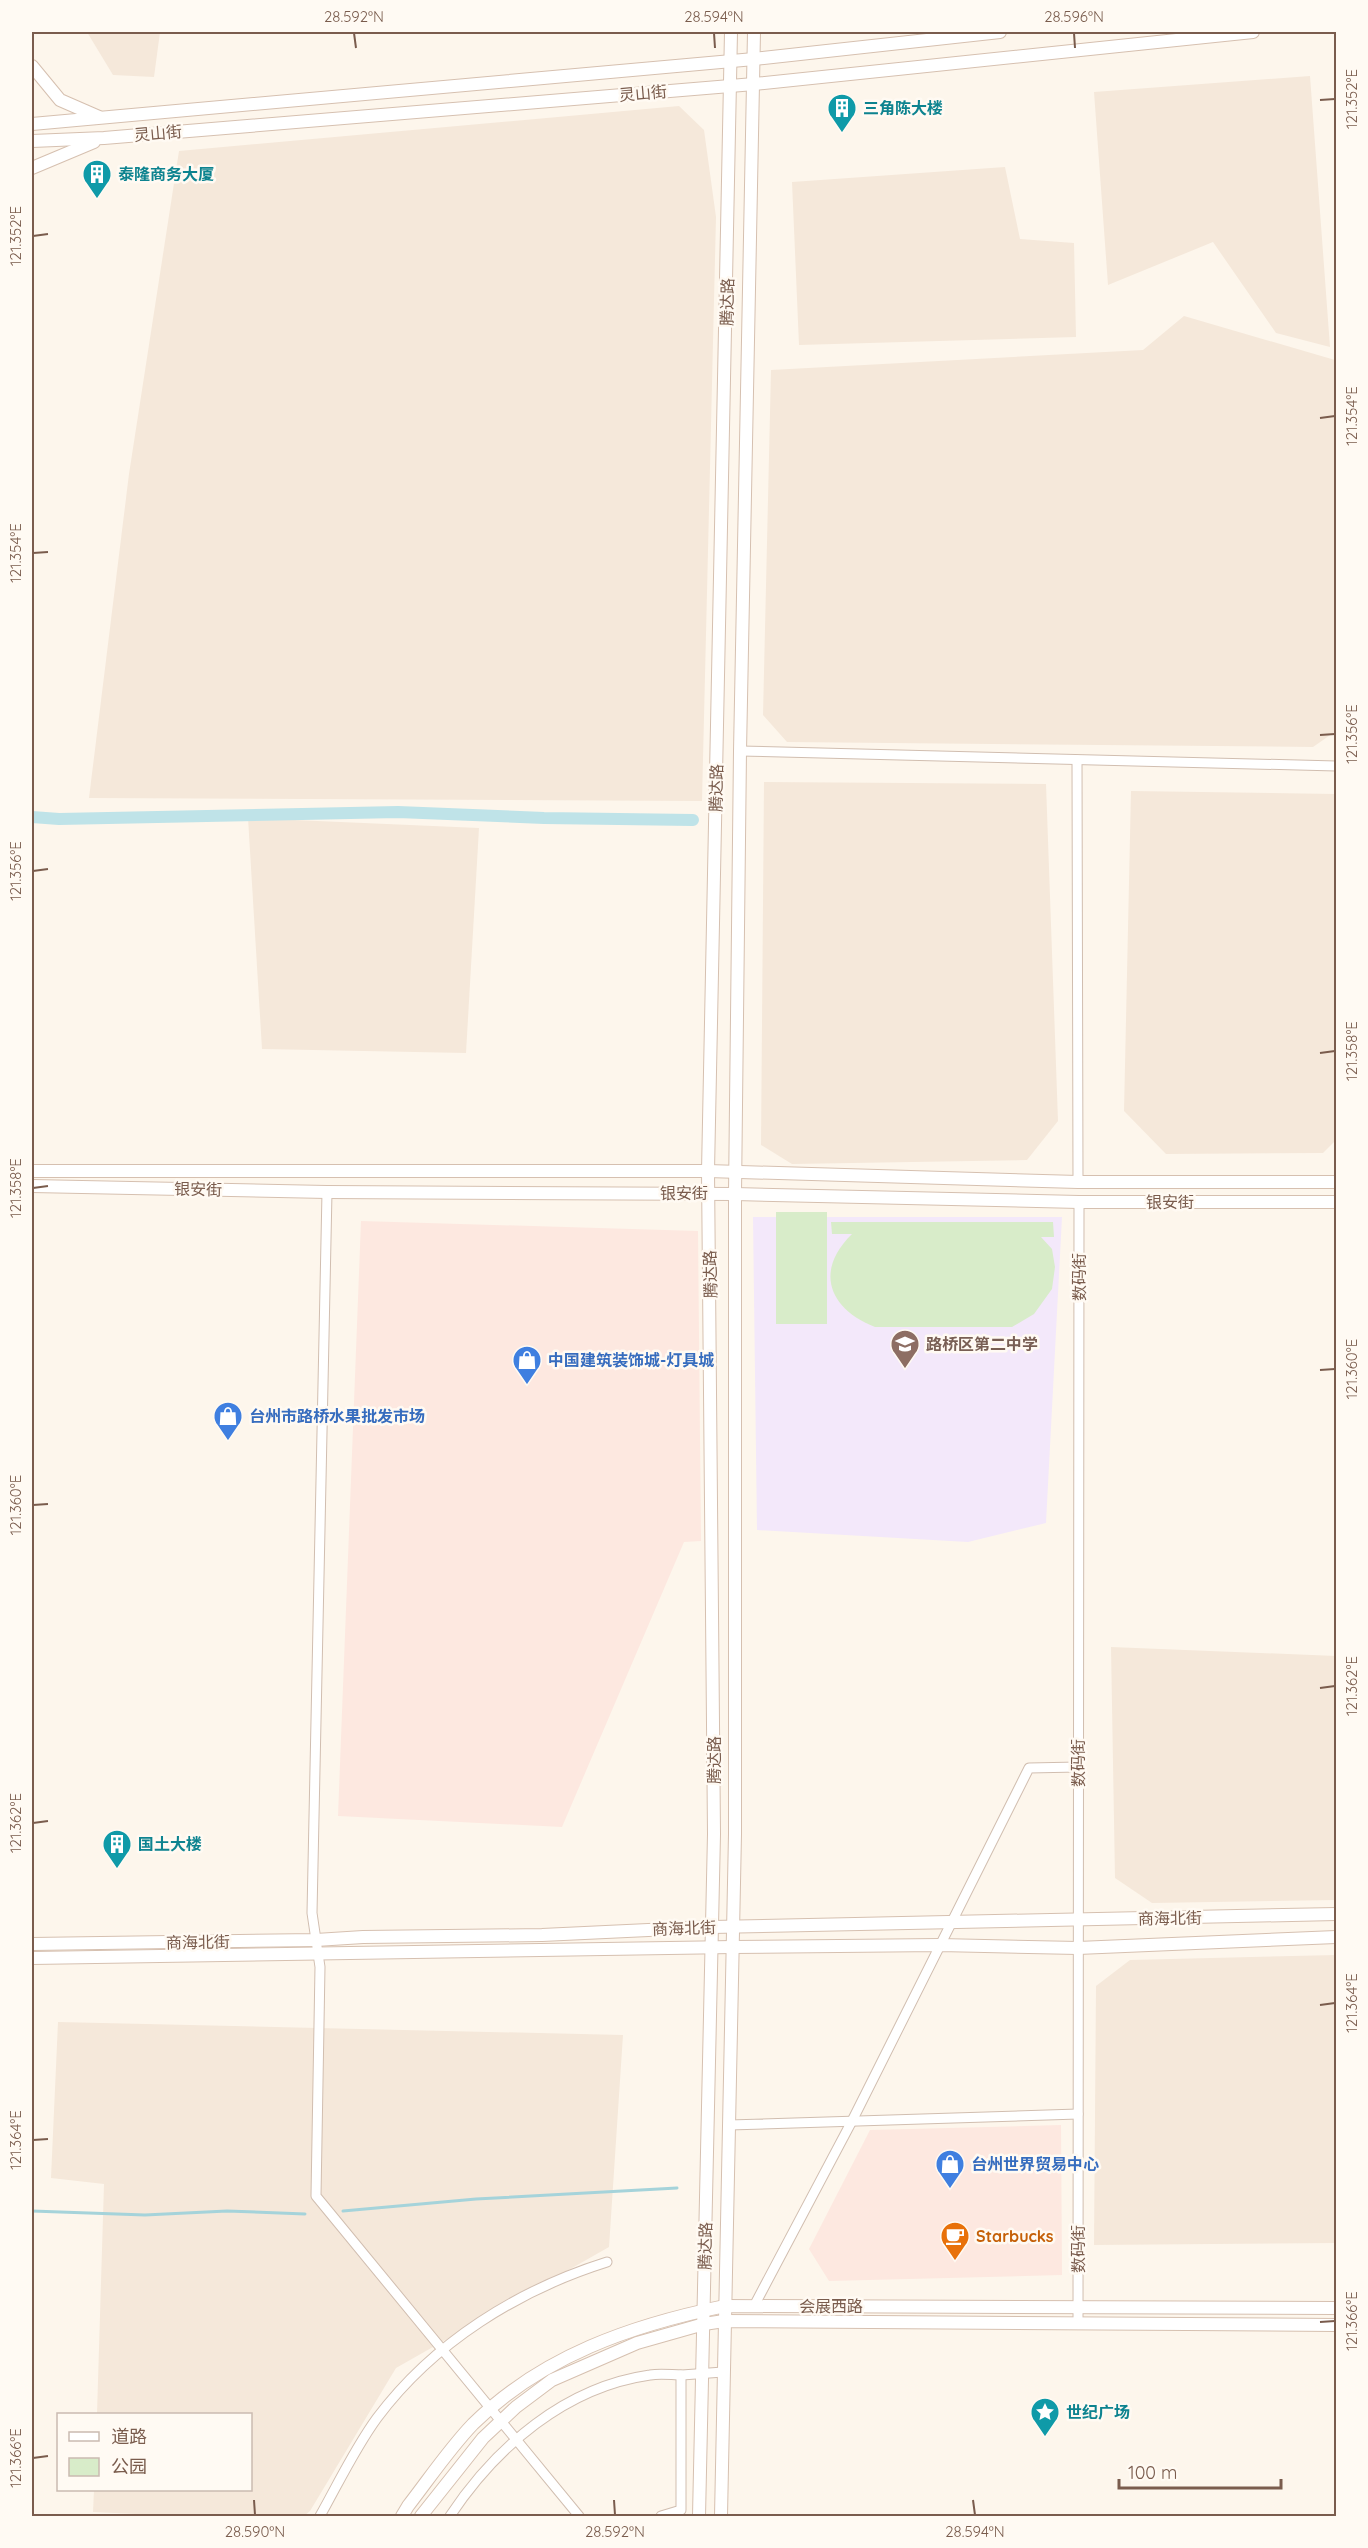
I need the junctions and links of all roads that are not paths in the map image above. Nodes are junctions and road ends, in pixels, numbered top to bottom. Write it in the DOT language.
graph roads {
  1 [pos="731,32"];
  2 [pos="754,32"];
  3 [pos="1000,32"];
  4 [pos="1253,32"];
  5 [pos="754,59"];
  6 [pos="731,61"];
  7 [pos="32,66"];
  8 [pos="754,84"];
  9 [pos="731,85"];
  10 [pos="100,117"];
  11 [pos="32,124"];
  12 [pos="104,138"];
  13 [pos="32,141"];
  14 [pos="32,168"];
  15 [pos="740,752"];
  16 [pos="1077,760"];
  17 [pos="1336,766"];
  18 [pos="32,1170"];
  19 [pos="708,1171"];
  20 [pos="737,1172"];
  21 [pos="1078,1182"];
  22 [pos="1336,1182"];
  23 [pos="32,1186"];
  24 [pos="327,1192"];
  25 [pos="709,1193"];
  26 [pos="735,1194"];
  27 [pos="1079,1202"];
  28 [pos="1336,1202"];
  29 [pos="1078,1767"];
  30 [pos="1336,1914"];
  31 [pos="1078,1920"];
  32 [pos="951,1923"];
  33 [pos="712,1927"];
  34 [pos="733,1927"];
  35 [pos="1336,1937"];
  36 [pos="316,1940"];
  37 [pos="32,1944"];
  38 [pos="940,1945"];
  39 [pos="712,1947"];
  40 [pos="733,1947"];
  41 [pos="1077,1948"];
  42 [pos="318,1953"];
  43 [pos="32,1958"];
  44 [pos="1078,2114"];
  45 [pos="852,2121"];
  46 [pos="729,2125"];
  47 [pos="607,2262"];
  48 [pos="725,2306"];
  49 [pos="754,2306"];
  50 [pos="1077,2307"];
  51 [pos="1336,2308"];
  52 [pos="704,2310"];
  53 [pos="724,2321"];
  54 [pos="1078,2323"];
  55 [pos="704,2324"];
  56 [pos="1336,2325"];
  57 [pos="442,2350"];
  58 [pos="723,2372"];
  59 [pos="702,2373"];
  60 [pos="681,2375"];
  61 [pos="491,2410"];
  62 [pos="501,2421"];
  63 [pos="516,2440"];
  64 [pos="320,2517"];
  65 [pos="402,2517"];
  66 [pos="420,2517"];
  67 [pos="450,2517"];
  68 [pos="579,2517"];
  69 [pos="660,2517"];
  70 [pos="699,2517"];
  71 [pos="721,2517"];
  1 -- 6 [label="main road, 腾达路"];
  2 -- 5 [label="main road, 腾达路"];
  3 -- 5 [label="main road, 灵山街"];
  4 -- 8 [label="main road, 灵山街"];
  5 -- 6 [label="main road, 灵山街"];
  5 -- 8 [label="main road, 腾达路"];
  6 -- 9 [label="main road, 腾达路"];
  6 -- 10 [label="main road, 灵山街"];
  7 -- 10 [label="main road"];
  8 -- 9 [label="main road, 灵山街"];
  8 -- 15 [label="main road, 腾达路"];
  9 -- 12 [label="main road, 灵山街"];
  9 -- 19 [label="main road, 腾达路"];
  10 -- 11 [label="main road, 灵山街"];
  12 -- 13 [label="main road, 灵山街"];
  12 -- 14 [label="main road"];
  15 -- 16 [label="street"];
  15 -- 20 [label="main road, 腾达路"];
  16 -- 17 [label="street"];
  16 -- 21 [label="street"];
  18 -- 19 [label="main road, 银安街"];
  19 -- 20 [label="main road, 银安街"];
  19 -- 25 [label="main road, 腾达路"];
  20 -- 21 [label="main road, 银安街"];
  20 -- 26 [label="main road, 腾达路"];
  21 -- 22 [label="main road, 银安街"];
  23 -- 24 [label="main road, 银安街"];
  24 -- 25 [label="main road, 银安街"];
  24 -- 36 [label="street"];
  25 -- 26 [label="main road, 银安街"];
  25 -- 33 [label="main road, 腾达路"];
  26 -- 27 [label="main road, 银安街"];
  26 -- 34 [label="main road, 腾达路"];
  27 -- 28 [label="main road, 银安街"];
  27 -- 29 [label="street, 数码街"];
  29 -- 31 [label="street, 数码街"];
  29 -- 32 [label="street"];
  30 -- 31 [label="main road, 商海北街"];
  31 -- 32 [label="main road, 商海北街"];
  31 -- 41 [label="street, 数码街"];
  32 -- 34 [label="main road, 商海北街"];
  32 -- 38 [label="street"];
  33 -- 34 [label="main road, 商海北街"];
  33 -- 36 [label="main road, 商海北街"];
  33 -- 39 [label="main road, 腾达路"];
  34 -- 40 [label="main road, 腾达路"];
  35 -- 41 [label="main road, 商海北街"];
  36 -- 37 [label="main road, 商海北街"];
  36 -- 42 [label="street"];
  38 -- 40 [label="main road, 商海北街"];
  38 -- 41 [label="main road, 商海北街"];
  38 -- 45 [label="street"];
  39 -- 40 [label="main road, 商海北街"];
  39 -- 42 [label="main road, 商海北街"];
  39 -- 52 [label="main road, 腾达路"];
  40 -- 46 [label="main road, 腾达路"];
  41 -- 44 [label="street, 数码街"];
  42 -- 43 [label="main road, 商海北街"];
  42 -- 57 [label="street"];
  44 -- 45 [label="street"];
  44 -- 50 [label="street, 数码街"];
  45 -- 46 [label="street"];
  45 -- 49 [label="street"];
  46 -- 48 [label="main road, 腾达路"];
  47 -- 57 [label="street"];
  48 -- 49 [label="main road, 会展西路"];
  48 -- 52 [label="main road, 会展西路"];
  48 -- 53 [label="main road, 腾达路"];
  49 -- 50 [label="main road, 会展西路"];
  50 -- 51 [label="main road, 会展西路"];
  50 -- 54 [label="street, 数码街"];
  52 -- 55 [label="main road, 腾达路"];
  52 -- 61 [label="main road, 会展西路"];
  53 -- 54 [label="main road, 会展西路"];
  53 -- 55 [label="main road, 会展西路"];
  53 -- 58 [label="main road, 腾达路"];
  54 -- 56 [label="main road, 会展西路"];
  55 -- 59 [label="main road, 腾达路"];
  55 -- 62 [label="main road, 会展西路"];
  57 -- 61 [label="street"];
  57 -- 64 [label="street"];
  58 -- 59 [label="street"];
  58 -- 71 [label="main road, 腾达路"];
  59 -- 60 [label="street"];
  59 -- 70 [label="main road, 腾达路"];
  60 -- 63 [label="street"];
  60 -- 69 [label="street"];
  61 -- 62 [label="street"];
  61 -- 65 [label="main road, 会展西路"];
  62 -- 63 [label="street"];
  62 -- 66 [label="main road, 会展西路"];
  63 -- 67 [label="street"];
  63 -- 68 [label="street"];
}
